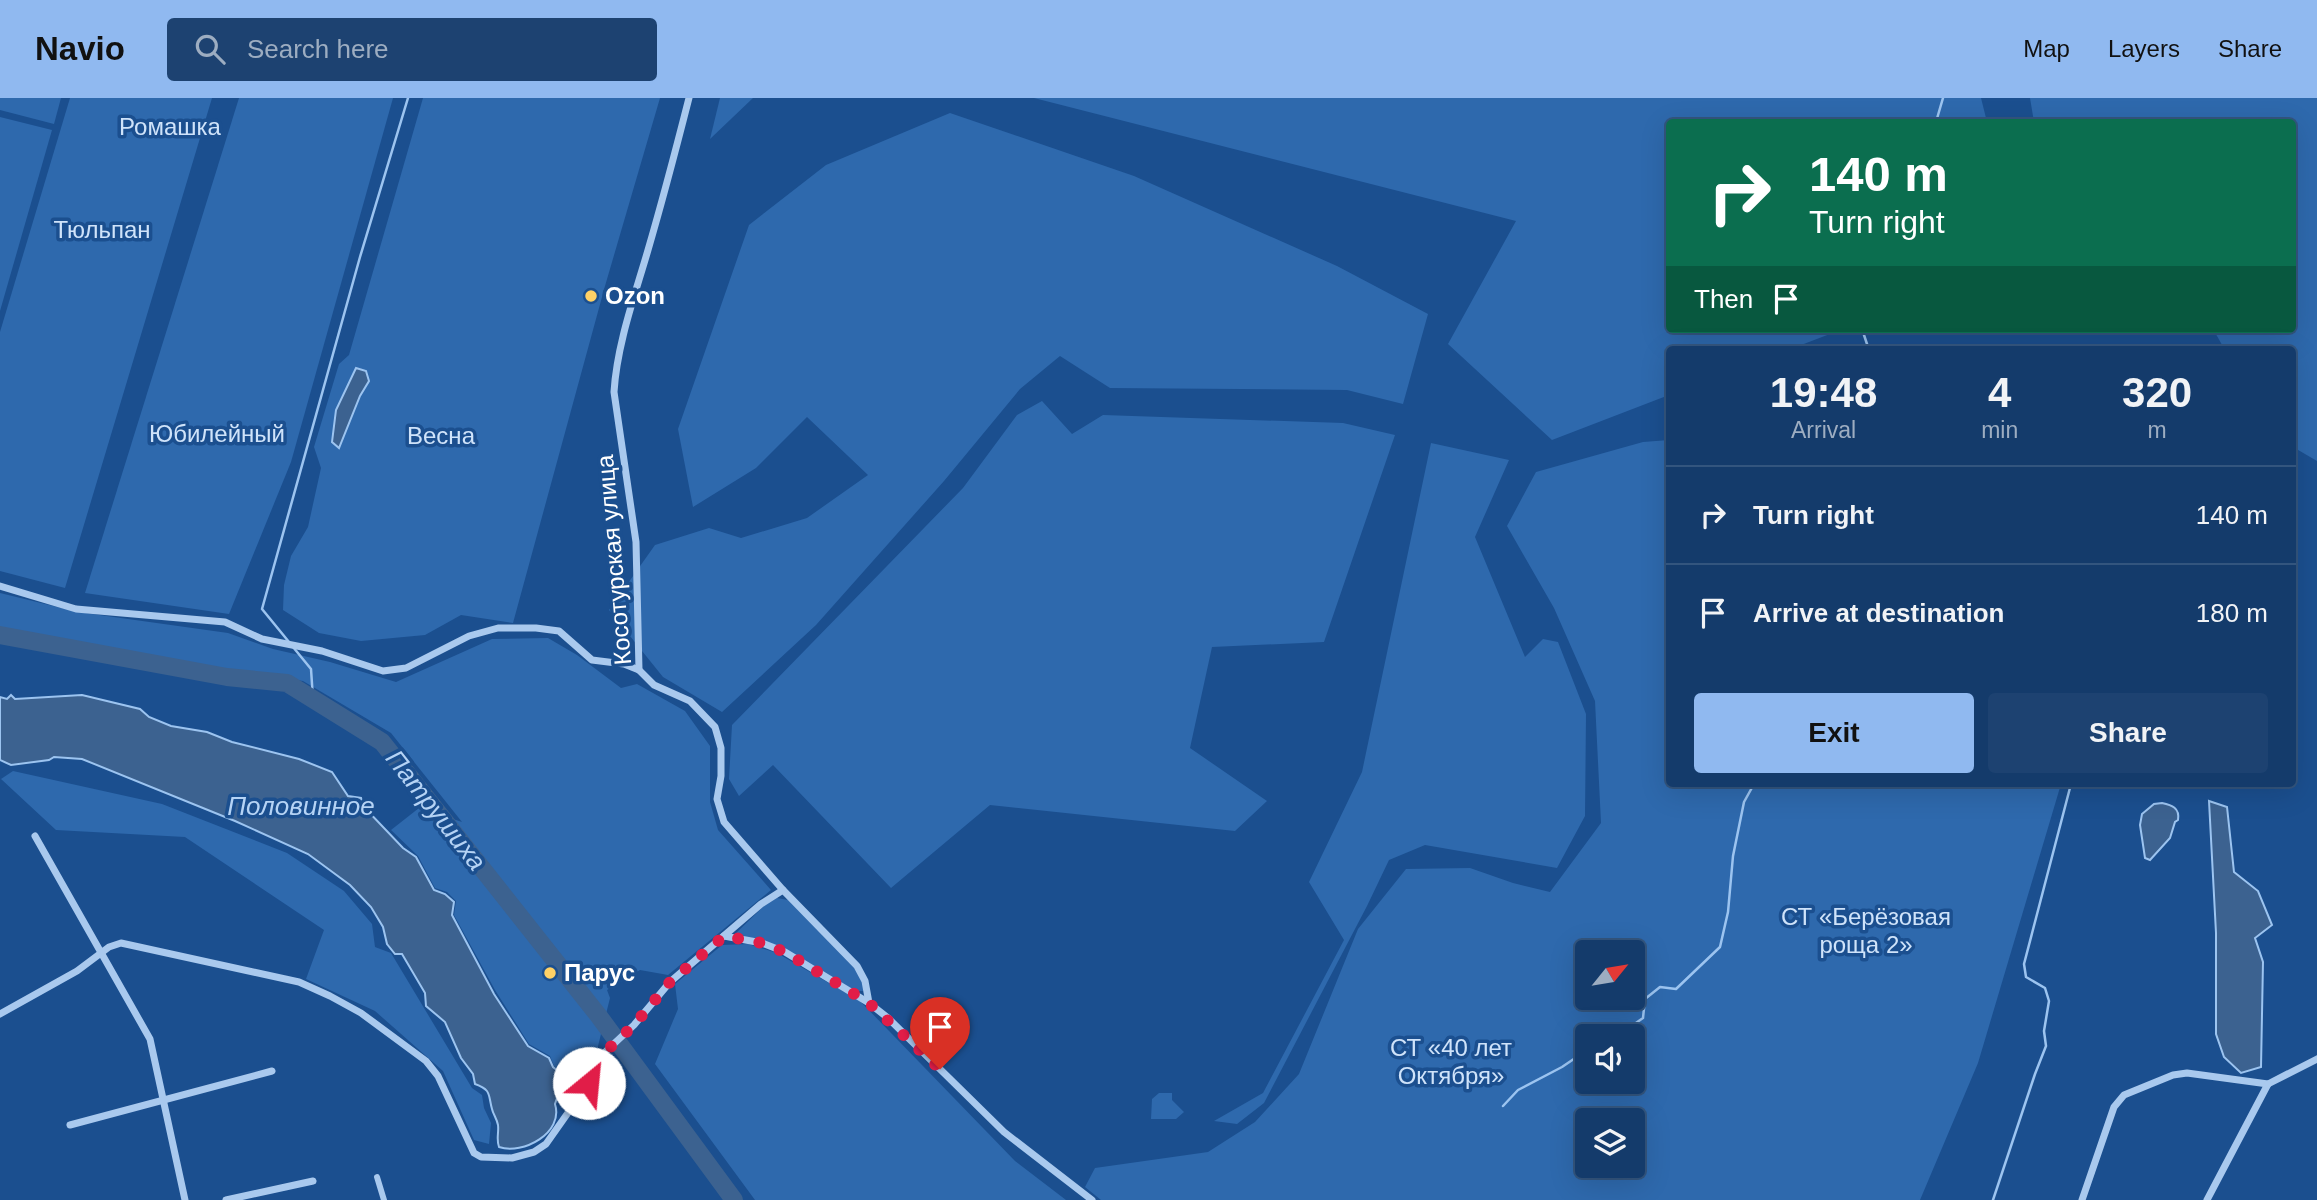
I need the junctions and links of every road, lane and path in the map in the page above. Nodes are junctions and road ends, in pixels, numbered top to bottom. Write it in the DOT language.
graph roads {
  1 [pos="689,98"];
  2 [pos="0,586"];
  3 [pos="639,670"];
  4 [pos="35,836"];
  5 [pos="783,890"];
  6 [pos="724,936"];
  7 [pos="102,952"];
  8 [pos="869,1003"];
  9 [pos="0,1014"];
  10 [pos="2317,1059"];
  11 [pos="272,1071"];
  12 [pos="2268,1084"];
  13 [pos="164,1099"];
  14 [pos="70,1125"];
  15 [pos="377,1177"];
  16 [pos="313,1181"];
  17 [pos="185,1200"];
  18 [pos="226,1200"];
  19 [pos="384,1200"];
  20 [pos="1092,1200"];
  21 [pos="2082,1200"];
  22 [pos="2207,1200"];
  1 -- 3 [label="street, Косотурская улица"];
  2 -- 3 [label="street"];
  3 -- 5 [label="street, Косотурская улица"];
  4 -- 7 [label="street"];
  5 -- 6 [label="street"];
  5 -- 8 [label="street"];
  6 -- 7 [label="street"];
  6 -- 8 [label="street"];
  7 -- 9 [label="street"];
  7 -- 13 [label="street"];
  8 -- 20 [label="street"];
  10 -- 12 [label="street"];
  11 -- 13 [label="street"];
  12 -- 21 [label="street"];
  12 -- 22 [label="street"];
  13 -- 14 [label="street"];
  13 -- 17 [label="street"];
  15 -- 19 [label="street"];
  16 -- 18 [label="street"];
}
